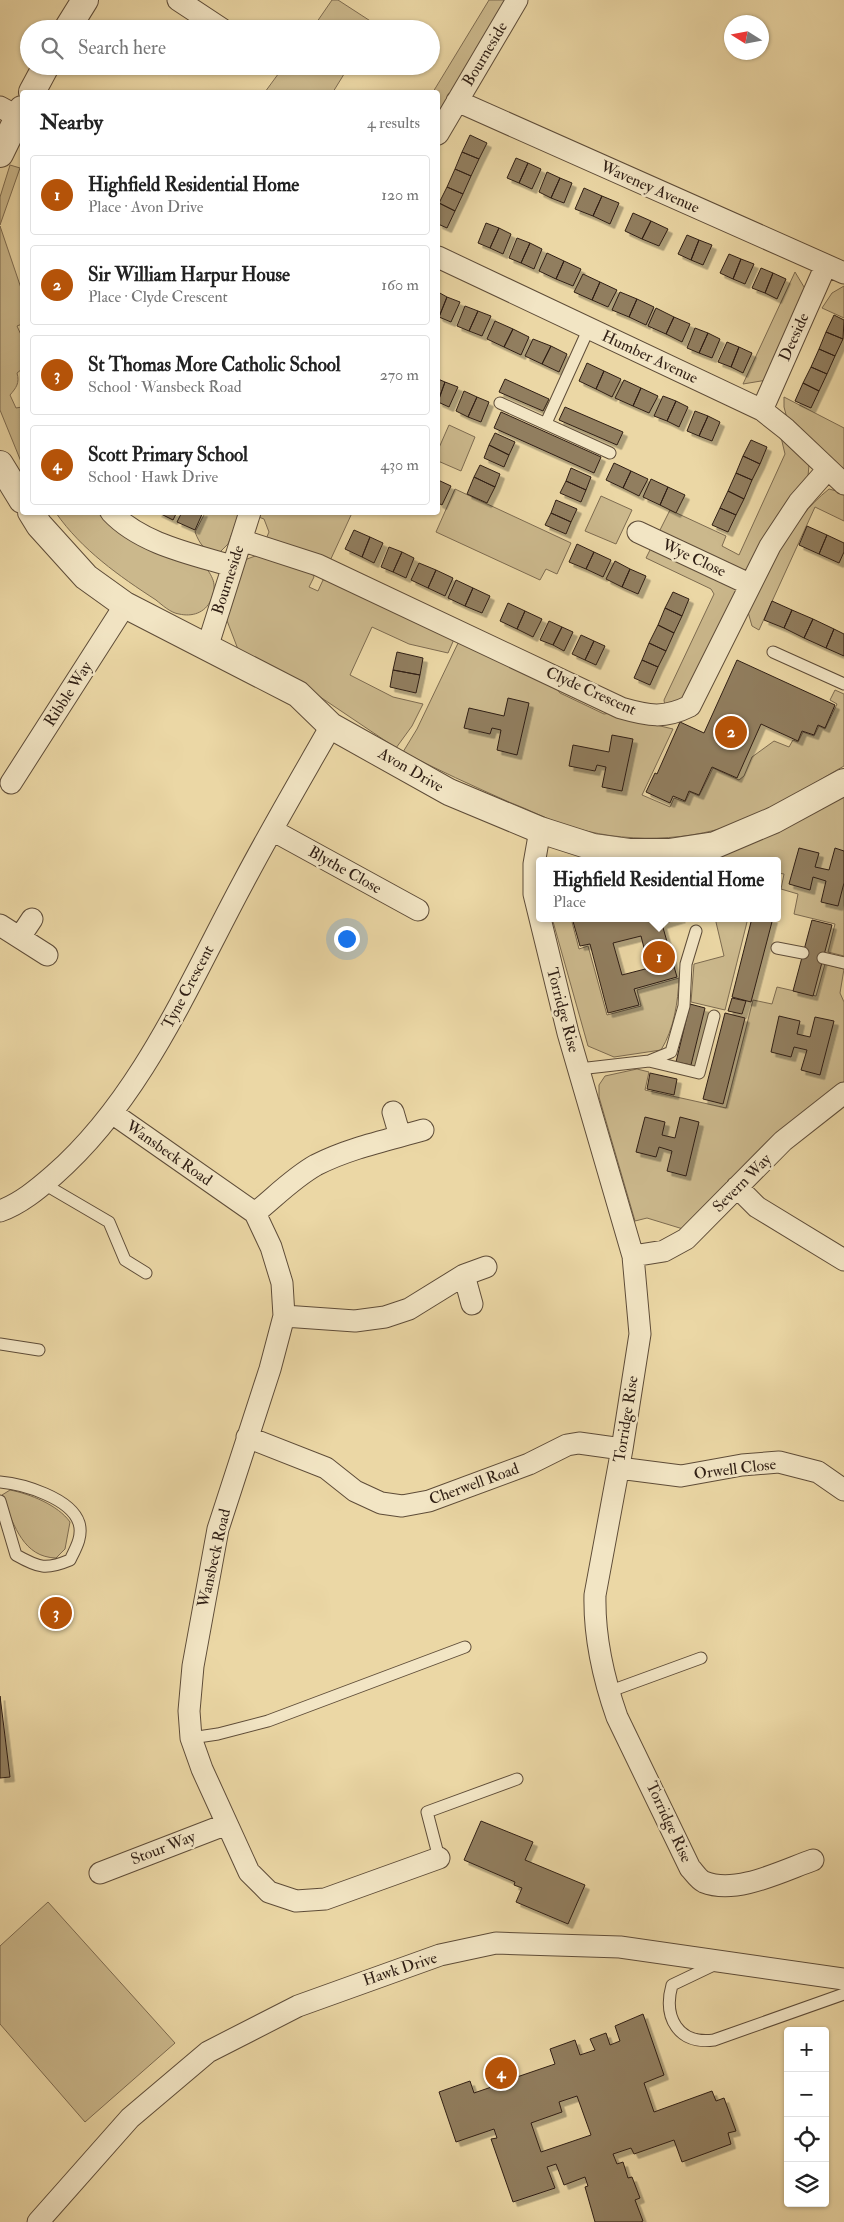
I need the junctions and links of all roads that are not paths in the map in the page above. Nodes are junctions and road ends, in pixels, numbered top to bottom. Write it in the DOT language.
graph roads {
  1 [pos="86,0"];
  2 [pos="178,0"];
  3 [pos="517,0"];
  4 [pos="73,20"];
  5 [pos="208,20"];
  6 [pos="41,75"];
  7 [pos="33,90"];
  8 [pos="457,101"];
  9 [pos="16,113"];
  10 [pos="440,131"];
  11 [pos="0,154"];
  12 [pos="440,258"];
  13 [pos="835,269"];
  14 [pos="589,328"];
  15 [pos="500,403"];
  16 [pos="762,410"];
  17 [pos="546,423"];
  18 [pos="610,453"];
  19 [pos="828,469"];
  20 [pos="2,473"];
  21 [pos="844,484"];
  22 [pos="20,497"];
  23 [pos="32,515"];
  24 [pos="114,515"];
  25 [pos="249,515"];
  26 [pos="638,532"];
  27 [pos="241,540"];
  28 [pos="232,566"];
  29 [pos="749,584"];
  30 [pos="125,606"];
  31 [pos="207,648"];
  32 [pos="773,652"];
  33 [pos="844,684"];
  34 [pos="331,726"];
  35 [pos="844,782"];
  36 [pos="11,783"];
  37 [pos="272,830"];
  38 [pos="540,830"];
  39 [pos="536,902"];
  40 [pos="418,910"];
  41 [pos="32,919"];
  42 [pos="541,922"];
  43 [pos="0,925"];
  44 [pos="696,932"];
  45 [pos="20,937"];
  46 [pos="777,948"];
  47 [pos="803,953"];
  48 [pos="47,955"];
  49 [pos="823,958"];
  50 [pos="844,963"];
  51 [pos="714,1016"];
  52 [pos="649,1061"];
  53 [pos="580,1069"];
  54 [pos="844,1093"];
  55 [pos="393,1112"];
  56 [pos="112,1114"];
  57 [pos="423,1130"];
  58 [pos="400,1136"];
  59 [pos="44,1184"];
  60 [pos="737,1188"];
  61 [pos="0,1211"];
  62 [pos="255,1213"];
  63 [pos="633,1256"];
  64 [pos="844,1260"];
  65 [pos="486,1267"];
  66 [pos="146,1273"];
  67 [pos="464,1275"];
  68 [pos="472,1304"];
  69 [pos="284,1316"];
  70 [pos="0,1344"];
  71 [pos="39,1350"];
  72 [pos="247,1437"];
  73 [pos="621,1458"];
  74 [pos="0,1482"];
  75 [pos="844,1490"];
  76 [pos="0,1501"];
  77 [pos="465,1647"];
  78 [pos="701,1658"];
  79 [pos="608,1692"];
  80 [pos="191,1738"];
  81 [pos="517,1779"];
  82 [pos="226,1824"];
  83 [pos="439,1858"];
  84 [pos="813,1860"];
  85 [pos="100,1873"];
  86 [pos="722,1961"];
  87 [pos="844,1979"];
  88 [pos="844,1994"];
  89 [pos="38,2222"];
  1 -- 4 [label="street"];
  2 -- 5 [label="street"];
  3 -- 8 [label="street, Bourneside"];
  6 -- 7 [label="street"];
  8 -- 10 [label="street, Bourneside"];
  8 -- 13 [label="street, Waveney Avenue"];
  9 -- 11 [label="street"];
  12 -- 14 [label="street, Humber Avenue"];
  13 -- 16 [label="street, Deeside"];
  14 -- 16 [label="street, Humber Avenue"];
  14 -- 17 [label="lane"];
  15 -- 17 [label="lane"];
  16 -- 19 [label="street, Humber Avenue"];
  17 -- 18 [label="lane"];
  19 -- 21 [label="street, Humber Avenue"];
  19 -- 29 [label="street, Clyde Crescent"];
  20 -- 22 [label="street"];
  23 -- 30 [label="street, Avon Drive"];
  24 -- 28 [label="street"];
  25 -- 27 [label="street, Bourneside"];
  26 -- 29 [label="street, Wye Close"];
  27 -- 28 [label="street, Bourneside"];
  27 -- 29 [label="street, Clyde Crescent"];
  28 -- 31 [label="street, Bourneside"];
  30 -- 31 [label="street, Avon Drive"];
  30 -- 36 [label="street, Ribble Way"];
  31 -- 34 [label="street, Avon Drive"];
  32 -- 33 [label="lane"];
  34 -- 37 [label="street, Tyne Crescent"];
  34 -- 38 [label="street, Avon Drive"];
  35 -- 38 [label="street, Avon Drive"];
  37 -- 40 [label="street, Blythe Close"];
  37 -- 56 [label="street, Tyne Crescent"];
  38 -- 39 [label="street, Torridge Rise"];
  41 -- 45 [label="street"];
  42 -- 53 [label="street, Torridge Rise"];
  43 -- 45 [label="street"];
  44 -- 52 [label="lane"];
  45 -- 48 [label="street"];
  46 -- 47 [label="lane"];
  49 -- 50 [label="lane"];
  51 -- 52 [label="lane"];
  52 -- 53 [label="lane"];
  53 -- 63 [label="street, Torridge Rise"];
  54 -- 60 [label="street, Severn Way"];
  55 -- 58 [label="street"];
  56 -- 59 [label="street, Tyne Crescent"];
  56 -- 62 [label="street, Wansbeck Road"];
  57 -- 58 [label="street"];
  58 -- 62 [label="street"];
  59 -- 61 [label="street, Tyne Crescent"];
  59 -- 66 [label="lane"];
  60 -- 63 [label="street, Severn Way"];
  60 -- 64 [label="street"];
  62 -- 69 [label="street, Wansbeck Road"];
  63 -- 73 [label="street, Torridge Rise"];
  65 -- 67 [label="street"];
  67 -- 68 [label="street"];
  67 -- 69 [label="street"];
  69 -- 72 [label="street, Wansbeck Road"];
  70 -- 71 [label="lane"];
  72 -- 73 [label="street, Cherwell Road"];
  72 -- 80 [label="street, Wansbeck Road"];
  73 -- 75 [label="street, Orwell Close"];
  73 -- 79 [label="street, Torridge Rise"];
  74 -- 76 [label="lane"];
  77 -- 80 [label="lane"];
  78 -- 79 [label="lane"];
  79 -- 84 [label="street, Torridge Rise"];
  80 -- 82 [label="street, Wansbeck Road"];
  81 -- 83 [label="lane"];
  82 -- 83 [label="street, Wansbeck Road"];
  82 -- 85 [label="street, Stour Way"];
  86 -- 87 [label="street, Hawk Drive"];
  86 -- 88 [label="lane"];
  86 -- 89 [label="street, Hawk Drive"];
}
